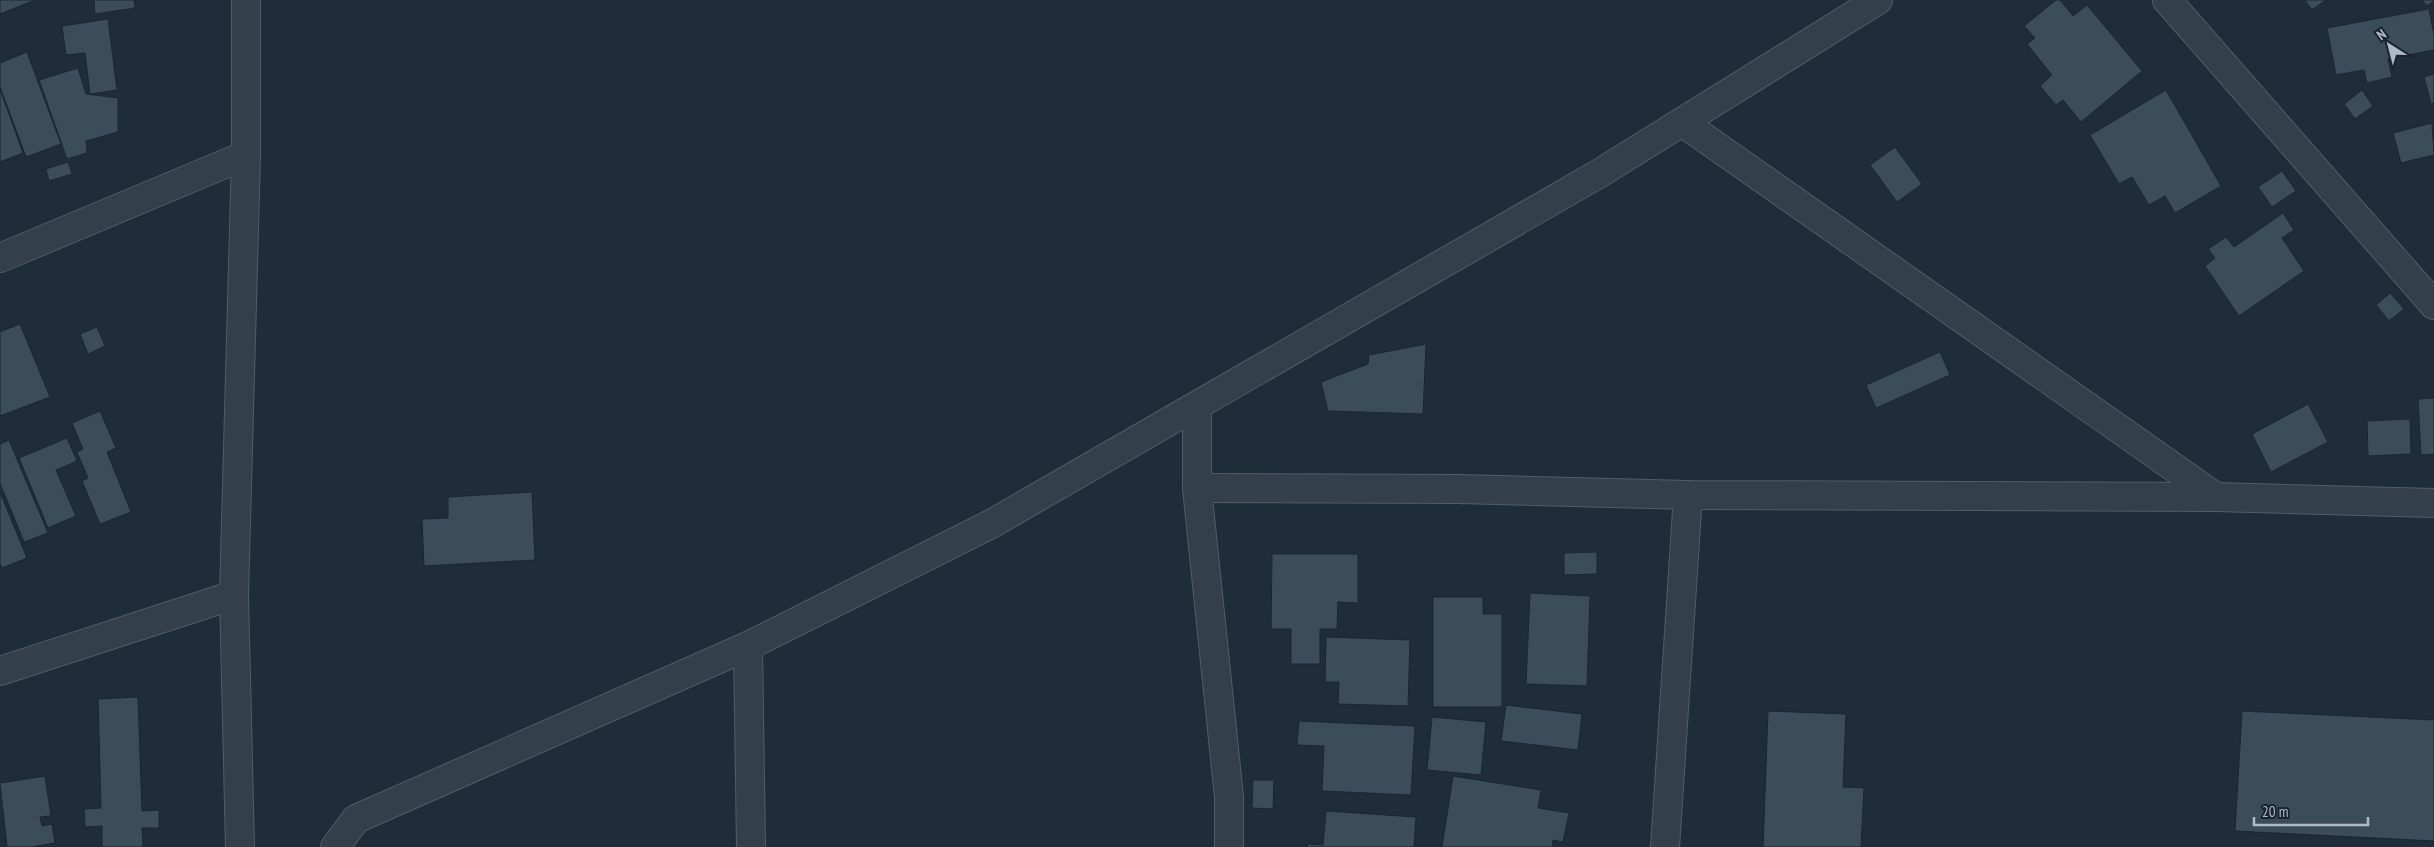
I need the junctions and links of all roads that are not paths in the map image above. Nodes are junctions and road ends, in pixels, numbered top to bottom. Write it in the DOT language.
graph roads {
  1 [pos="246,0"];
  2 [pos="1878,0"];
  3 [pos="2167,0"];
  4 [pos="1682,122"];
  5 [pos="246,155"];
  6 [pos="0,258"];
  7 [pos="2434,305"];
  8 [pos="1197,406"];
  9 [pos="1197,488"];
  10 [pos="1688,495"];
  11 [pos="2216,497"];
  12 [pos="2434,503"];
  13 [pos="234,595"];
  14 [pos="748,646"];
  15 [pos="0,671"];
  16 [pos="240,847"];
  17 [pos="335,847"];
  18 [pos="751,847"];
  19 [pos="1229,847"];
  20 [pos="1664,847"];
  1 -- 5 [label="street"];
  2 -- 4 [label="street"];
  3 -- 7 [label="street"];
  4 -- 8 [label="street"];
  4 -- 11 [label="street"];
  5 -- 6 [label="street"];
  5 -- 13 [label="street"];
  8 -- 9 [label="street"];
  8 -- 14 [label="street"];
  9 -- 10 [label="street"];
  9 -- 19 [label="street"];
  10 -- 11 [label="street"];
  10 -- 20 [label="street"];
  11 -- 12 [label="street"];
  13 -- 15 [label="street"];
  13 -- 16 [label="street"];
  14 -- 17 [label="street"];
  14 -- 18 [label="street"];
}
